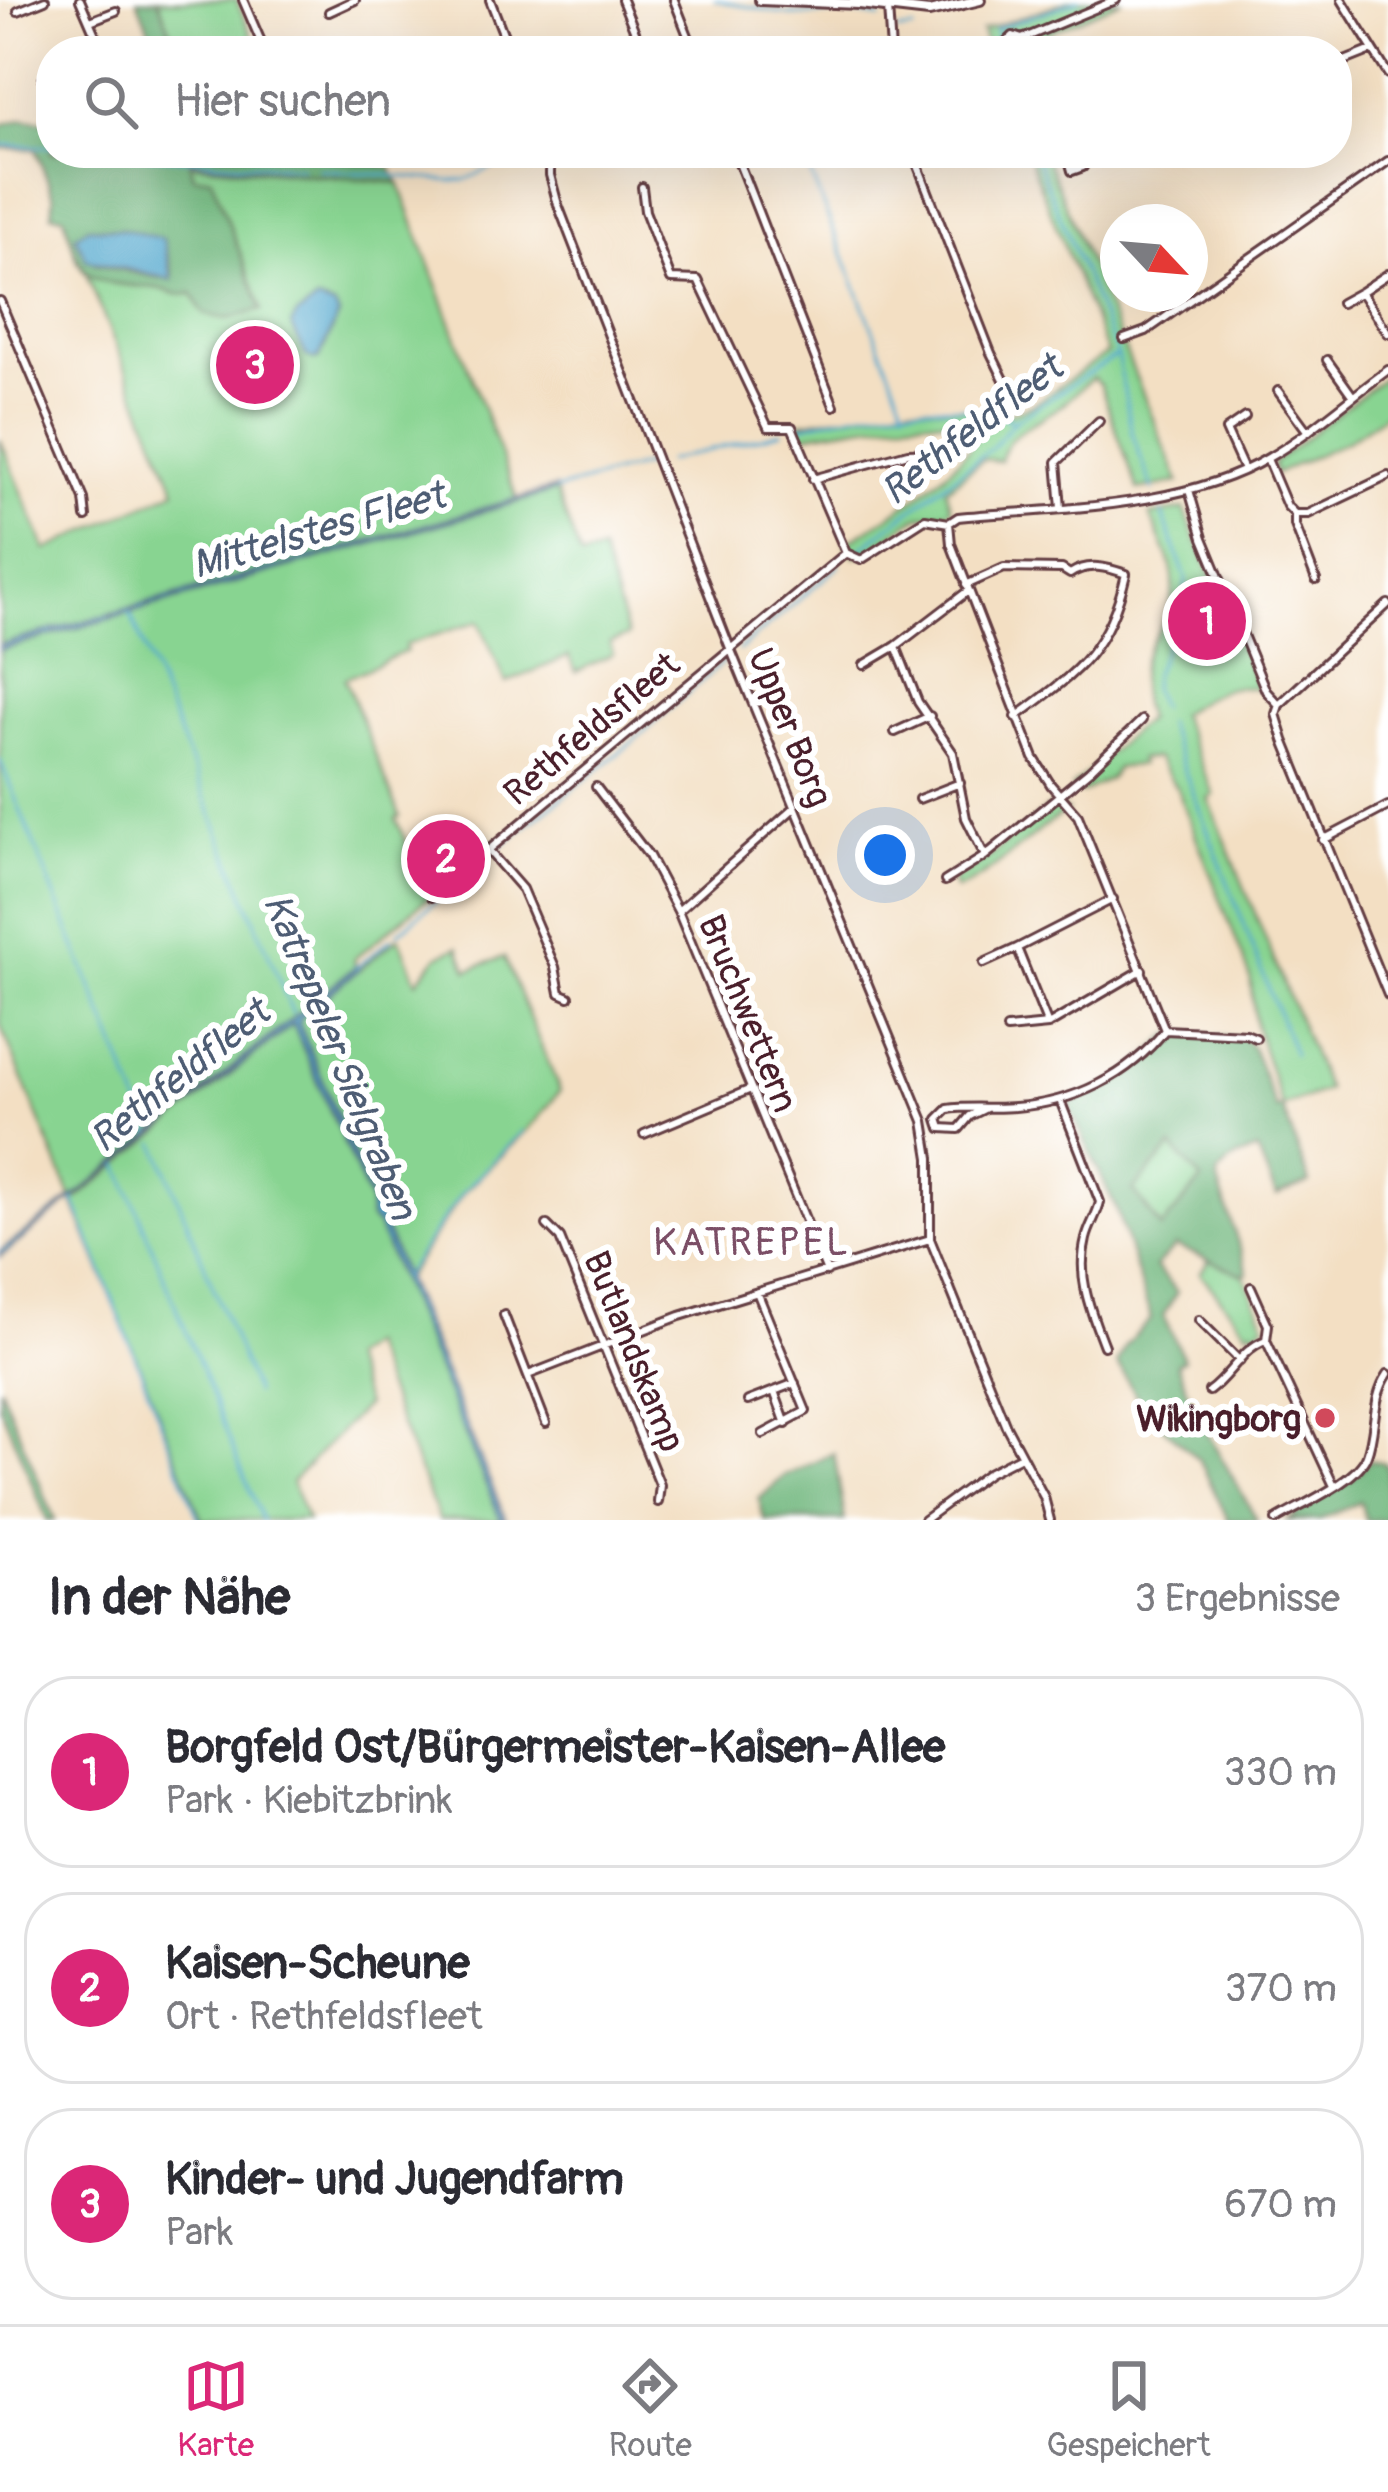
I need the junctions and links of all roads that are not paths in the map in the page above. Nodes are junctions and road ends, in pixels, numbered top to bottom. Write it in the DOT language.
graph roads {
  1 [pos="45,0"];
  2 [pos="80,0"];
  3 [pos="243,0"];
  4 [pos="356,0"];
  5 [pos="490,0"];
  6 [pos="622,0"];
  7 [pos="674,0"];
  8 [pos="760,0"];
  9 [pos="980,0"];
  10 [pos="1117,0"];
  11 [pos="1342,0"];
  12 [pos="888,8"];
  13 [pos="18,11"];
  14 [pos="116,11"];
  15 [pos="328,12"];
  16 [pos="90,21"];
  17 [pos="96,36"];
  18 [pos="259,36"];
  19 [pos="504,36"];
  20 [pos="637,36"];
  21 [pos="688,36"];
  22 [pos="890,36"];
  23 [pos="1032,36"];
  24 [pos="1372,50"];
  25 [pos="1352,58"];
  26 [pos="1388,74"];
  27 [pos="1388,161"];
  28 [pos="550,168"];
  29 [pos="741,168"];
  30 [pos="919,168"];
  31 [pos="642,187"];
  32 [pos="1388,274"];
  33 [pos="1360,292"];
  34 [pos="0,301"];
  35 [pos="1341,302"];
  36 [pos="1388,333"];
  37 [pos="1124,339"];
  38 [pos="1327,360"];
  39 [pos="1388,370"];
  40 [pos="1278,391"];
  41 [pos="1352,395"];
  42 [pos="1016,402"];
  43 [pos="834,406"];
  44 [pos="1245,417"];
  45 [pos="1099,421"];
  46 [pos="1308,432"];
  47 [pos="940,452"];
  48 [pos="1267,459"];
  49 [pos="1244,470"];
  50 [pos="1388,476"];
  51 [pos="813,478"];
  52 [pos="1189,490"];
  53 [pos="1061,508"];
  54 [pos="1295,514"];
  55 [pos="86,517"];
  56 [pos="949,526"];
  57 [pos="846,553"];
  58 [pos="1316,580"];
  59 [pos="967,588"];
  60 [pos="1388,604"];
  61 [pos="896,646"];
  62 [pos="730,648"];
  63 [pos="864,665"];
  64 [pos="1280,706"];
  65 [pos="930,716"];
  66 [pos="1016,717"];
  67 [pos="1142,720"];
  68 [pos="895,732"];
  69 [pos="960,784"];
  70 [pos="596,787"];
  71 [pos="1060,794"];
  72 [pos="919,799"];
  73 [pos="1388,806"];
  74 [pos="794,808"];
  75 [pos="1323,840"];
  76 [pos="488,849"];
  77 [pos="985,856"];
  78 [pos="945,881"];
  79 [pos="432,897"];
  80 [pos="1113,899"];
  81 [pos="678,910"];
  82 [pos="1017,948"];
  83 [pos="984,964"];
  84 [pos="1142,970"];
  85 [pos="1388,995"];
  86 [pos="568,997"];
  87 [pos="1048,1025"];
  88 [pos="1006,1028"];
  89 [pos="1165,1030"];
  90 [pos="1256,1038"];
  91 [pos="751,1089"];
  92 [pos="1060,1100"];
  93 [pos="986,1108"];
  94 [pos="938,1119"];
  95 [pos="924,1121"];
  96 [pos="644,1134"];
  97 [pos="547,1225"];
  98 [pos="930,1239"];
  99 [pos="826,1272"];
  100 [pos="1251,1286"];
  101 [pos="757,1292"];
  102 [pos="504,1315"];
  103 [pos="1199,1320"];
  104 [pos="1266,1340"];
  105 [pos="1104,1346"];
  106 [pos="604,1347"];
  107 [pos="1240,1361"];
  108 [pos="1388,1374"];
  109 [pos="528,1375"];
  110 [pos="794,1383"];
  111 [pos="774,1391"];
  112 [pos="1209,1391"];
  113 [pos="748,1401"];
  114 [pos="546,1423"];
  115 [pos="787,1424"];
  116 [pos="764,1433"];
  117 [pos="1021,1456"];
  118 [pos="1334,1486"];
  119 [pos="658,1502"];
  120 [pos="924,1520"];
  121 [pos="1050,1520"];
  122 [pos="1276,1520"];
  1 -- 13 [label="street"];
  2 -- 16 [label="street"];
  3 -- 18 [label="street"];
  4 -- 15 [label="street"];
  5 -- 19 [label="street"];
  6 -- 20 [label="street"];
  7 -- 21 [label="street"];
  8 -- 12 [label="street"];
  9 -- 12 [label="street"];
  10 -- 23 [label="street"];
  11 -- 24 [label="street"];
  12 -- 22 [label="street"];
  14 -- 16 [label="street"];
  16 -- 17 [label="street"];
  24 -- 25 [label="street"];
  24 -- 26 [label="street"];
  27 -- 37 [label="street"];
  28 -- 62 [label="street, Upper Borg"];
  29 -- 43 [label="street"];
  30 -- 42 [label="street"];
  31 -- 51 [label="street"];
  32 -- 33 [label="street"];
  33 -- 35 [label="street"];
  33 -- 36 [label="street"];
  34 -- 55 [label="street"];
  38 -- 41 [label="street"];
  39 -- 41 [label="street"];
  40 -- 46 [label="street"];
  41 -- 46 [label="street"];
  44 -- 49 [label="street"];
  45 -- 53 [label="street"];
  46 -- 48 [label="street"];
  47 -- 51 [label="street"];
  48 -- 49 [label="street"];
  48 -- 54 [label="street"];
  49 -- 52 [label="street"];
  50 -- 54 [label="street"];
  51 -- 57 [label="street"];
  52 -- 53 [label="street"];
  52 -- 64 [label="street"];
  53 -- 56 [label="street"];
  54 -- 58 [label="street"];
  56 -- 57 [label="street"];
  56 -- 59 [label="street"];
  57 -- 62 [label="street, Rethfeldsfleet"];
  59 -- 61 [label="street"];
  59 -- 66 [label="street"];
  59 -- 66 [label="street"];
  60 -- 64 [label="street"];
  61 -- 63 [label="street"];
  61 -- 65 [label="street"];
  62 -- 74 [label="street, Upper Borg"];
  62 -- 76 [label="street, Rethfeldsfleet"];
  64 -- 75 [label="street"];
  65 -- 68 [label="street"];
  65 -- 69 [label="street"];
  66 -- 71 [label="street"];
  67 -- 71 [label="street"];
  69 -- 72 [label="street"];
  69 -- 77 [label="street"];
  70 -- 81 [label="street, Bruchwettern"];
  71 -- 77 [label="street"];
  71 -- 80 [label="street"];
  73 -- 75 [label="street"];
  74 -- 81 [label="street"];
  74 -- 95 [label="street, Upper Borg"];
  75 -- 85 [label="street"];
  76 -- 79 [label="street, Rethfeldsfleet"];
  76 -- 86 [label="street"];
  77 -- 78 [label="street"];
  80 -- 82 [label="street"];
  80 -- 84 [label="street"];
  81 -- 91 [label="street, Bruchwettern"];
  82 -- 83 [label="street"];
  82 -- 87 [label="street"];
  84 -- 87 [label="street"];
  84 -- 89 [label="street"];
  87 -- 88 [label="street"];
  89 -- 90 [label="street"];
  89 -- 92 [label="street"];
  91 -- 96 [label="street"];
  91 -- 99 [label="street, Bruchwettern"];
  92 -- 93 [label="street"];
  92 -- 105 [label="street"];
  93 -- 94 [label="street"];
  93 -- 94 [label="street"];
  94 -- 95 [label="street"];
  95 -- 98 [label="street, Upper Borg"];
  97 -- 106 [label="street, Butlandskamp"];
  98 -- 99 [label="street"];
  98 -- 117 [label="street, Upper Borg"];
  99 -- 101 [label="street"];
  100 -- 104 [label="street"];
  101 -- 106 [label="street"];
  101 -- 110 [label="street"];
  102 -- 109 [label="street"];
  103 -- 107 [label="street"];
  104 -- 107 [label="street"];
  104 -- 118 [label="street"];
  106 -- 109 [label="street"];
  106 -- 119 [label="street, Butlandskamp"];
  107 -- 112 [label="street"];
  108 -- 118 [label="street"];
  109 -- 114 [label="street"];
  110 -- 111 [label="street"];
  110 -- 115 [label="street"];
  111 -- 113 [label="street"];
  111 -- 115 [label="street"];
  115 -- 116 [label="street"];
  117 -- 120 [label="street"];
  117 -- 121 [label="street, Upper Borg"];
  118 -- 122 [label="street"];
}
